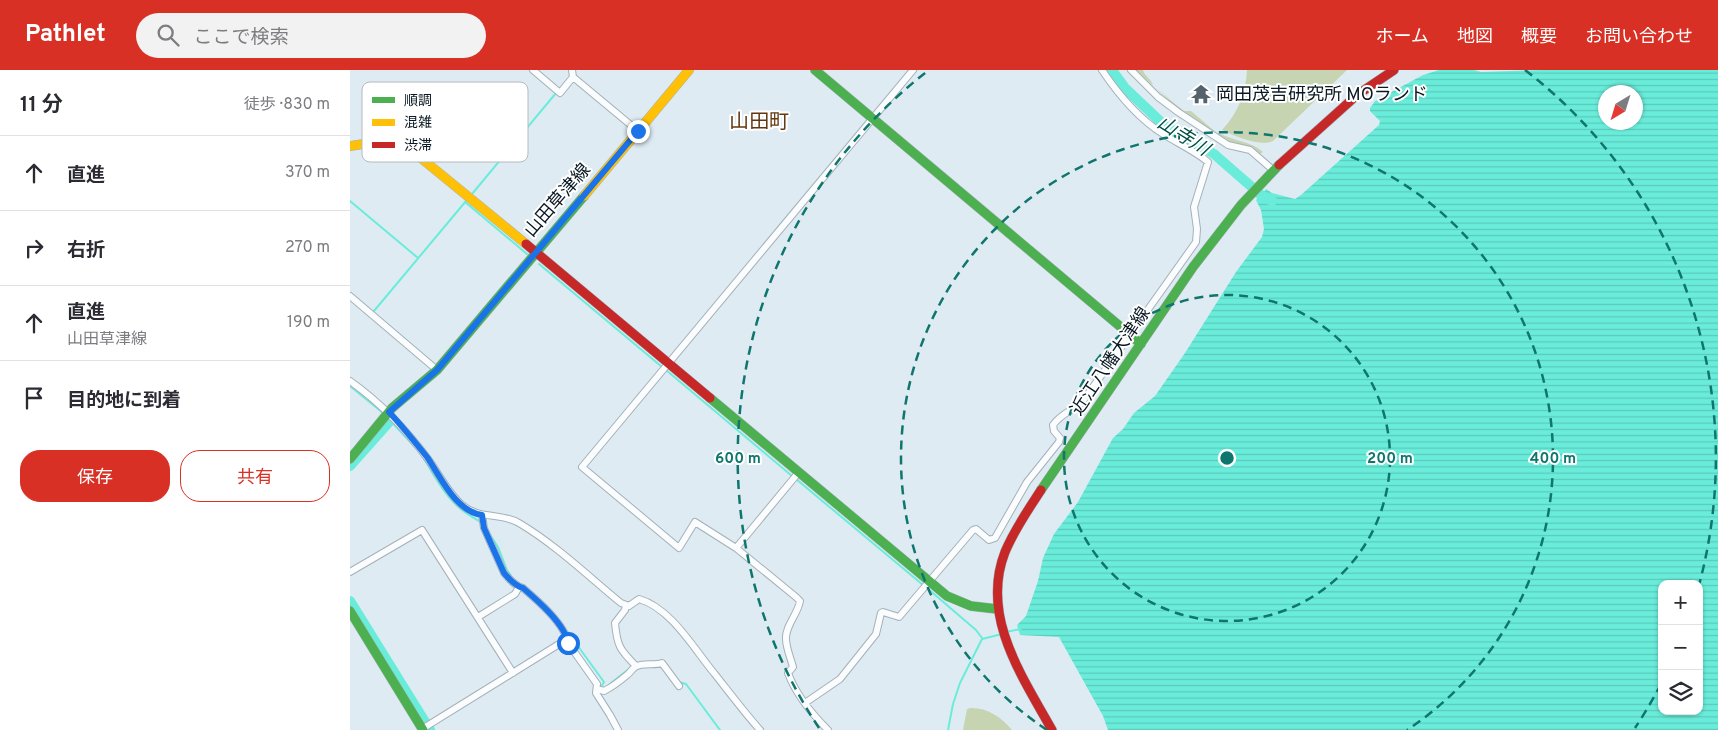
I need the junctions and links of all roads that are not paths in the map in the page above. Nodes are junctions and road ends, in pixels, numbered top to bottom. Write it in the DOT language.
graph roads {
  1 [pos="533,70"];
  2 [pos="689,70"];
  3 [pos="815,70"];
  4 [pos="913,70"];
  5 [pos="1102,70"];
  6 [pos="1132,70"];
  7 [pos="1394,70"];
  8 [pos="573,74"];
  9 [pos="873,118"];
  10 [pos="638,131"];
  11 [pos="427,162"];
  12 [pos="1273,170"];
  13 [pos="536,252"];
  14 [pos="350,296"];
  15 [pos="1130,334"];
  16 [pos="1141,344"];
  17 [pos="665,367"];
  18 [pos="437,370"];
  19 [pos="350,381"];
  20 [pos="389,412"];
  21 [pos="350,459"];
  22 [pos="795,476"];
  23 [pos="482,515"];
  24 [pos="736,548"];
  25 [pos="350,572"];
  26 [pos="926,586"];
  27 [pos="519,587"];
  28 [pos="626,606"];
  29 [pos="997,609"];
  30 [pos="350,611"];
  31 [pos="478,617"];
  32 [pos="568,643"];
  33 [pos="636,666"];
  34 [pos="513,673"];
  35 [pos="679,686"];
  36 [pos="597,689"];
  37 [pos="805,702"];
  38 [pos="425,727"];
  39 [pos="618,730"];
  40 [pos="760,730"];
  41 [pos="828,730"];
  42 [pos="1052,730"];
  1 -- 8 [label="street"];
  2 -- 10 [label="street, 山田草津線"];
  3 -- 9 [label="street"];
  4 -- 9 [label="street"];
  5 -- 15 [label="street"];
  6 -- 12 [label="street"];
  7 -- 12 [label="street, 近江八幡大津線"];
  8 -- 10 [label="street"];
  9 -- 15 [label="street"];
  9 -- 17 [label="street"];
  10 -- 13 [label="street, 山田草津線"];
  11 -- 13 [label="street, 山田草津線"];
  12 -- 16 [label="street, 近江八幡大津線"];
  13 -- 17 [label="street"];
  13 -- 18 [label="street"];
  14 -- 18 [label="street"];
  15 -- 16 [label="street"];
  15 -- 26 [label="street"];
  16 -- 29 [label="street, 近江八幡大津線"];
  17 -- 22 [label="street"];
  17 -- 24 [label="street"];
  18 -- 20 [label="street"];
  19 -- 20 [label="street"];
  20 -- 21 [label="street"];
  20 -- 23 [label="street"];
  22 -- 24 [label="street"];
  22 -- 26 [label="street"];
  23 -- 27 [label="street"];
  23 -- 28 [label="street"];
  24 -- 37 [label="street"];
  25 -- 31 [label="street"];
  26 -- 29 [label="street"];
  26 -- 37 [label="street"];
  27 -- 31 [label="street"];
  27 -- 32 [label="street"];
  28 -- 33 [label="street"];
  28 -- 40 [label="street"];
  29 -- 42 [label="street, 近江八幡大津線"];
  30 -- 38 [label="street"];
  31 -- 34 [label="street"];
  32 -- 34 [label="street"];
  32 -- 36 [label="street"];
  33 -- 35 [label="street"];
  33 -- 36 [label="street"];
  34 -- 38 [label="street"];
  36 -- 39 [label="street"];
  37 -- 41 [label="street"];
}
